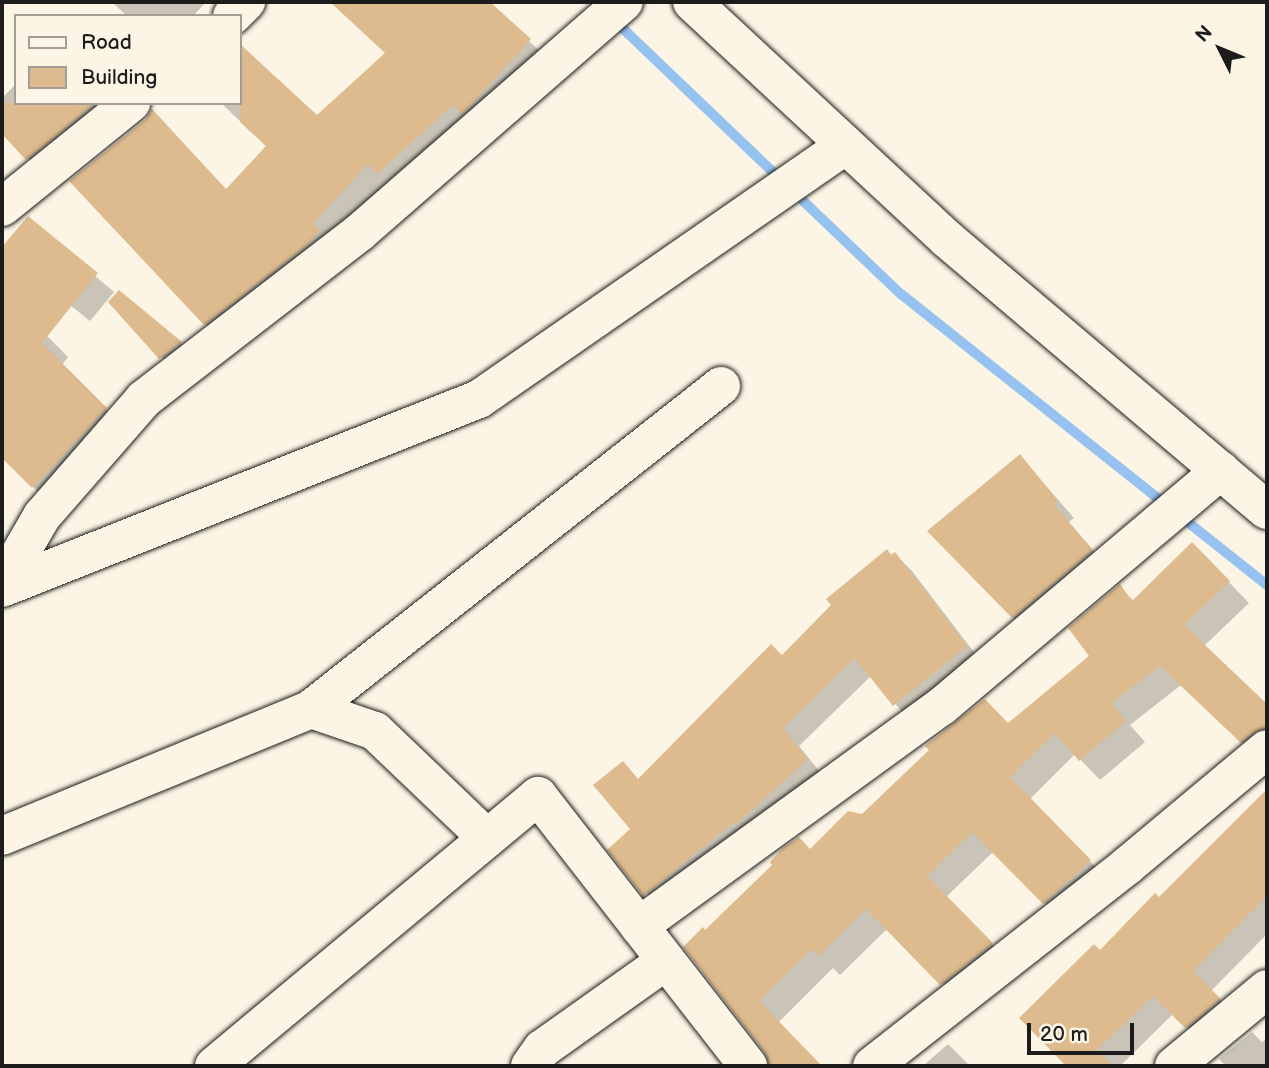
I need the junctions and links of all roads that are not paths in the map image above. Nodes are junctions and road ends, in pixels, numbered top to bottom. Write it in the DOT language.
graph roads {
  1 [pos="624,2"];
  2 [pos="692,2"];
  3 [pos="129,105"];
  4 [pos="846,145"];
  5 [pos="2,207"];
  6 [pos="721,386"];
  7 [pos="1221,470"];
  8 [pos="1267,510"];
  9 [pos="2,587"];
  10 [pos="311,709"];
  11 [pos="1267,749"];
  12 [pos="2,836"];
  13 [pos="486,838"];
  14 [pos="639,926"];
  15 [pos="667,961"];
  16 [pos="1267,989"];
  17 [pos="214,1066"];
  18 [pos="530,1066"];
  19 [pos="748,1066"];
  20 [pos="872,1066"];
  21 [pos="1174,1066"];
  1 -- 9 [label="street"];
  2 -- 4 [label="street"];
  3 -- 5 [label="street"];
  4 -- 7 [label="street"];
  4 -- 9 [label="street"];
  6 -- 10 [label="street"];
  7 -- 8 [label="street"];
  7 -- 14 [label="street"];
  10 -- 12 [label="street"];
  10 -- 13 [label="street"];
  11 -- 20 [label="street"];
  13 -- 14 [label="street"];
  13 -- 17 [label="street"];
  14 -- 15 [label="street"];
  15 -- 18 [label="street"];
  15 -- 19 [label="street"];
  16 -- 21 [label="street"];
}
